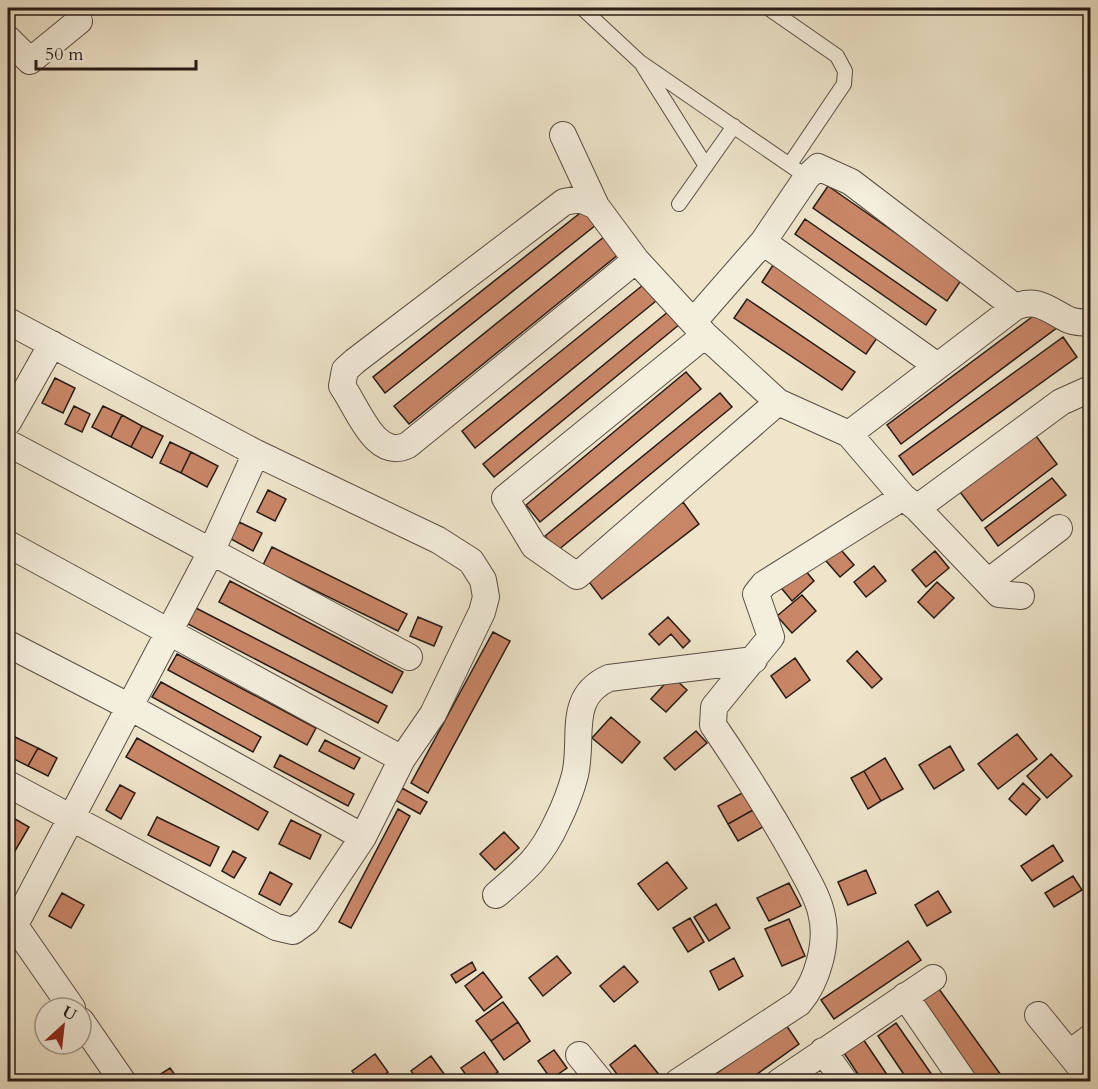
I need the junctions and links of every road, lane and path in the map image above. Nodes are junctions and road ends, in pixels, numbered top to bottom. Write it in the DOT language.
graph roads {
  1 [pos="582,8"];
  2 [pos="768,8"];
  3 [pos="80,21"];
  4 [pos="8,39"];
  5 [pos="640,62"];
  6 [pos="734,126"];
  7 [pos="563,135"];
  8 [pos="706,166"];
  9 [pos="799,170"];
  10 [pos="680,204"];
  11 [pos="596,206"];
  12 [pos="763,242"];
  13 [pos="636,260"];
  14 [pos="1015,307"];
  15 [pos="8,321"];
  16 [pos="1090,323"];
  17 [pos="699,328"];
  18 [pos="52,344"];
  19 [pos="936,365"];
  20 [pos="1090,389"];
  21 [pos="778,402"];
  22 [pos="8,422"];
  23 [pos="849,434"];
  24 [pos="8,443"];
  25 [pos="256,453"];
  26 [pos="910,503"];
  27 [pos="1059,528"];
  28 [pos="8,544"];
  29 [pos="211,552"];
  30 [pos="988,582"];
  31 [pos="1021,596"];
  32 [pos="169,632"];
  33 [pos="8,644"];
  34 [pos="409,657"];
  35 [pos="754,660"];
  36 [pos="128,706"];
  37 [pos="402,759"];
  38 [pos="8,784"];
  39 [pos="71,817"];
  40 [pos="363,837"];
  41 [pos="496,895"];
  42 [pos="10,929"];
  43 [pos="933,978"];
  44 [pos="63,996"];
  45 [pos="905,996"];
  46 [pos="1038,1015"];
  47 [pos="93,1038"];
  48 [pos="1081,1045"];
  49 [pos="824,1051"];
  50 [pos="579,1055"];
  51 [pos="1090,1079"];
  52 [pos="123,1082"];
  53 [pos="601,1082"];
  54 [pos="678,1082"];
  55 [pos="778,1082"];
  56 [pos="845,1082"];
  57 [pos="964,1082"];
  1 -- 5 [label="lane"];
  2 -- 9 [label="lane"];
  3 -- 4 [label="street"];
  5 -- 6 [label="lane"];
  5 -- 8 [label="lane"];
  6 -- 8 [label="lane"];
  6 -- 9 [label="lane"];
  7 -- 11 [label="street"];
  8 -- 10 [label="lane"];
  9 -- 12 [label="street"];
  9 -- 14 [label="street"];
  11 -- 13 [label="street"];
  11 -- 13 [label="street"];
  12 -- 17 [label="street"];
  12 -- 19 [label="street"];
  13 -- 17 [label="street"];
  14 -- 16 [label="street"];
  14 -- 19 [label="street"];
  15 -- 18 [label="street"];
  17 -- 21 [label="street"];
  17 -- 21 [label="street"];
  18 -- 22 [label="street"];
  18 -- 25 [label="street"];
  19 -- 23 [label="street"];
  20 -- 26 [label="street"];
  21 -- 23 [label="street"];
  23 -- 26 [label="street"];
  24 -- 29 [label="street"];
  25 -- 29 [label="street"];
  25 -- 37 [label="street"];
  26 -- 30 [label="street"];
  26 -- 35 [label="street"];
  27 -- 30 [label="street"];
  28 -- 32 [label="street"];
  29 -- 32 [label="street"];
  29 -- 34 [label="street"];
  30 -- 31 [label="street"];
  32 -- 36 [label="street"];
  32 -- 37 [label="street"];
  33 -- 36 [label="street"];
  35 -- 41 [label="street"];
  35 -- 54 [label="street"];
  36 -- 39 [label="street"];
  36 -- 40 [label="street"];
  37 -- 40 [label="street"];
  38 -- 39 [label="street"];
  39 -- 40 [label="street"];
  39 -- 42 [label="street"];
  42 -- 44 [label="street"];
  43 -- 45 [label="street"];
  45 -- 49 [label="street"];
  45 -- 57 [label="street"];
  46 -- 48 [label="street"];
  47 -- 52 [label="street"];
  48 -- 51 [label="street"];
  49 -- 55 [label="street"];
  49 -- 56 [label="street"];
  50 -- 53 [label="street"];
}
